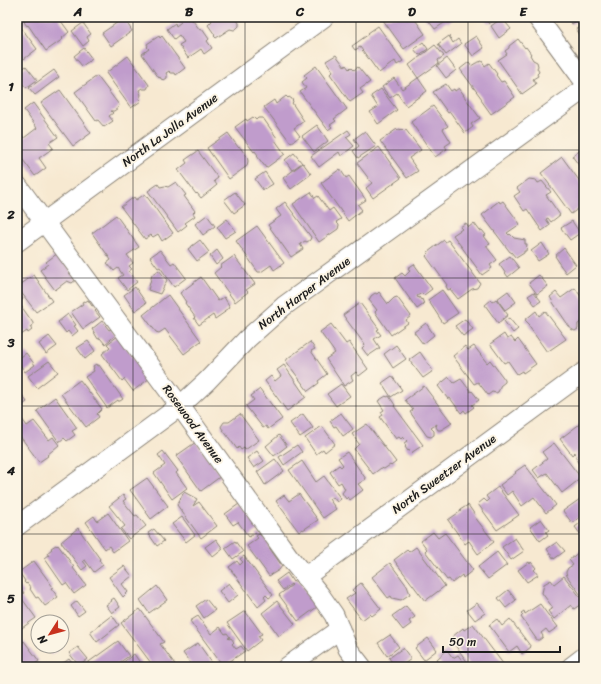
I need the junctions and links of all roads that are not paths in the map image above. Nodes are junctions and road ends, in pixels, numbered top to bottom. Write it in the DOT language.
graph roads {
  1 [pos="324,17"];
  2 [pos="537,17"];
  3 [pos="584,81"];
  4 [pos="584,89"];
  5 [pos="17,185"];
  6 [pos="44,222"];
  7 [pos="17,242"];
  8 [pos="584,372"];
  9 [pos="180,406"];
  10 [pos="17,526"];
  11 [pos="305,577"];
  12 [pos="340,629"];
  13 [pos="584,657"];
  14 [pos="287,667"];
  15 [pos="362,667"];
  16 [pos="571,667"];
  1 -- 6 [label="street, North La Jolla Avenue"];
  2 -- 3 [label="street"];
  4 -- 9 [label="street, North Harper Avenue"];
  5 -- 6 [label="street, Rosewood Avenue"];
  6 -- 7 [label="street, North La Jolla Avenue"];
  6 -- 9 [label="street, Rosewood Avenue"];
  8 -- 11 [label="street, North Sweetzer Avenue"];
  9 -- 10 [label="street, North Harper Avenue"];
  9 -- 11 [label="street, Rosewood Avenue"];
  11 -- 12 [label="street, Rosewood Avenue"];
  12 -- 14 [label="street"];
  12 -- 15 [label="street, Rosewood Avenue"];
  13 -- 16 [label="street"];
}
